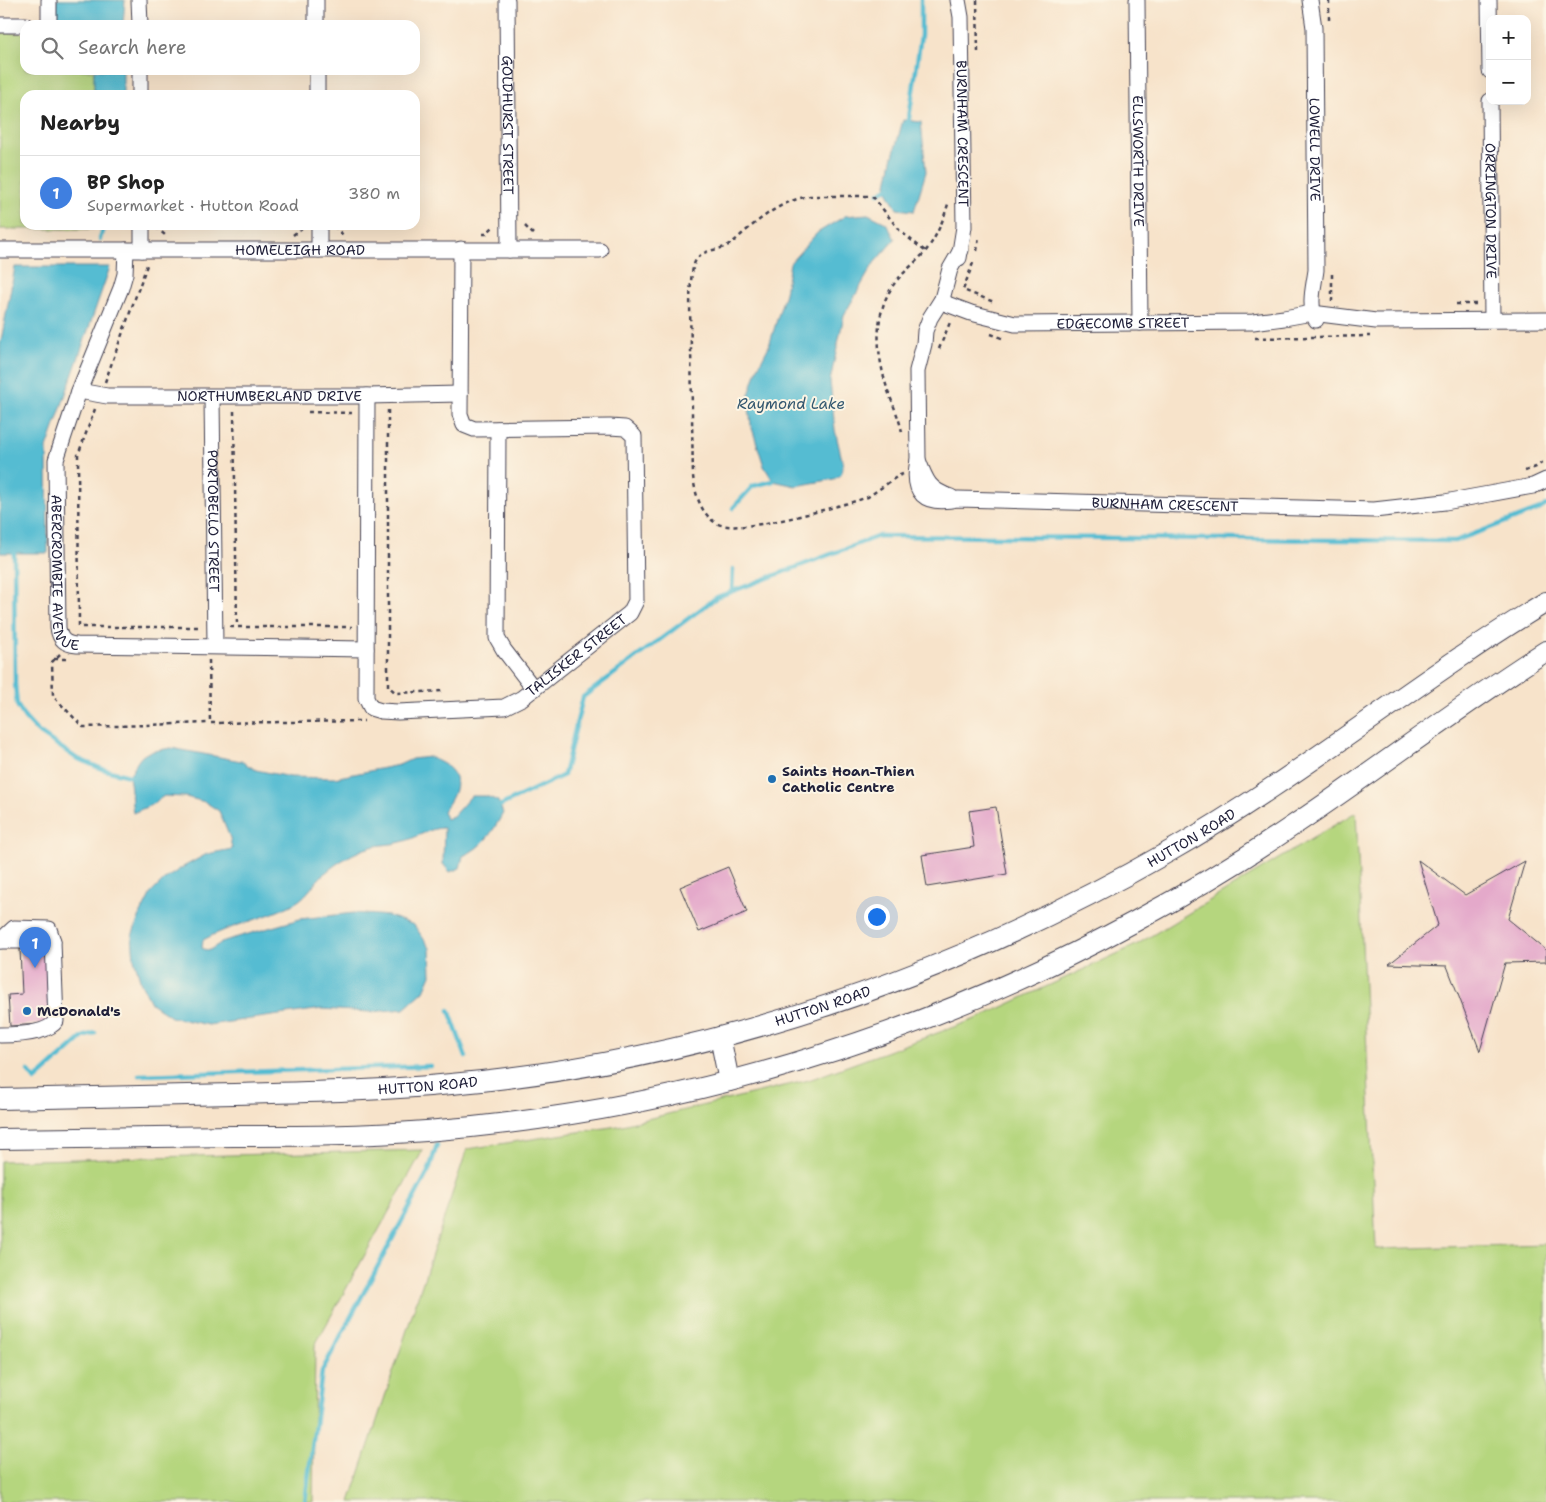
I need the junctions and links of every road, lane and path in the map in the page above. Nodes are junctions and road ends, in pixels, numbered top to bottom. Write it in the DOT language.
graph roads {
  1 [pos="49,0"];
  2 [pos="139,0"];
  3 [pos="316,0"];
  4 [pos="507,0"];
  5 [pos="958,0"];
  6 [pos="966,0"];
  7 [pos="977,0"];
  8 [pos="1137,0"];
  9 [pos="1310,0"];
  10 [pos="1317,0"];
  11 [pos="1489,0"];
  12 [pos="961,17"];
  13 [pos="49,20"];
  14 [pos="140,20"];
  15 [pos="316,20"];
  16 [pos="0,25"];
  17 [pos="20,25"];
  18 [pos="1314,28"];
  19 [pos="978,58"];
  20 [pos="1490,60"];
  21 [pos="140,75"];
  22 [pos="317,75"];
  23 [pos="140,90"];
  24 [pos="317,90"];
  25 [pos="1490,105"];
  26 [pos="949,202"];
  27 [pos="494,217"];
  28 [pos="525,218"];
  29 [pos="142,230"];
  30 [pos="319,230"];
  31 [pos="337,230"];
  32 [pos="979,232"];
  33 [pos="476,234"];
  34 [pos="542,234"];
  35 [pos="352,235"];
  36 [pos="461,249"];
  37 [pos="0,250"];
  38 [pos="126,250"];
  39 [pos="142,250"];
  40 [pos="319,250"];
  41 [pos="509,250"];
  42 [pos="600,250"];
  43 [pos="925,251"];
  44 [pos="976,252"];
  45 [pos="974,260"];
  46 [pos="997,303"];
  47 [pos="1448,304"];
  48 [pos="1492,304"];
  49 [pos="948,305"];
  50 [pos="1316,316"];
  51 [pos="1492,320"];
  52 [pos="1546,320"];
  53 [pos="1140,323"];
  54 [pos="986,333"];
  55 [pos="1373,336"];
  56 [pos="1003,338"];
  57 [pos="1249,338"];
  58 [pos="939,349"];
  59 [pos="79,391"];
  60 [pos="460,394"];
  61 [pos="367,396"];
  62 [pos="212,397"];
  63 [pos="388,409"];
  64 [pos="234,411"];
  65 [pos="498,429"];
  66 [pos="902,435"];
  67 [pos="1546,460"];
  68 [pos="904,469"];
  69 [pos="1525,471"];
  70 [pos="1546,480"];
  71 [pos="1546,602"];
  72 [pos="238,627"];
  73 [pos="70,644"];
  74 [pos="211,646"];
  75 [pos="366,649"];
  76 [pos="1546,651"];
  77 [pos="534,689"];
  78 [pos="443,691"];
  79 [pos="366,721"];
  80 [pos="210,723"];
  81 [pos="0,940"];
  82 [pos="0,1035"];
  83 [pos="720,1037"];
  84 [pos="729,1081"];
  85 [pos="0,1099"];
  86 [pos="0,1139"];
  1 -- 13 [label="street"];
  2 -- 14 [label="street"];
  3 -- 15 [label="street"];
  4 -- 41 [label="street, GOLDHURST STREET"];
  5 -- 12 [label="street, BURNHAM CRESCENT"];
  6 -- 12 [label="street, BURNHAM CRESCENT"];
  7 -- 19 [label="path"];
  8 -- 53 [label="street, ELLSWORTH DRIVE"];
  9 -- 18 [label="street, LOWELL DRIVE"];
  10 -- 18 [label="street, LOWELL DRIVE"];
  11 -- 20 [label="street"];
  12 -- 49 [label="street, BURNHAM CRESCENT"];
  16 -- 17 [label="street"];
  18 -- 50 [label="street, LOWELL DRIVE"];
  21 -- 23 [label="street"];
  22 -- 24 [label="street"];
  25 -- 48 [label="street, ORRINGTON DRIVE"];
  26 -- 43 [label="path"];
  27 -- 33 [label="path"];
  28 -- 34 [label="path"];
  29 -- 39 [label="street"];
  30 -- 40 [label="street"];
  31 -- 35 [label="path"];
  32 -- 44 [label="path"];
  36 -- 40 [label="street, HOMELEIGH ROAD"];
  36 -- 41 [label="street, HOMELEIGH ROAD"];
  36 -- 60 [label="street, TALISKER STREET"];
  37 -- 38 [label="street, HOMELEIGH ROAD"];
  38 -- 39 [label="street, HOMELEIGH ROAD"];
  38 -- 59 [label="street, ABERCROMBIE AVENUE"];
  39 -- 40 [label="street, HOMELEIGH ROAD"];
  41 -- 42 [label="street, HOMELEIGH ROAD"];
  43 -- 66 [label="path"];
  43 -- 68 [label="path"];
  45 -- 46 [label="path"];
  47 -- 48 [label="path"];
  48 -- 51 [label="street, ORRINGTON DRIVE"];
  49 -- 53 [label="street, EDGECOMB STREET"];
  49 -- 58 [label="path"];
  49 -- 70 [label="street, BURNHAM CRESCENT"];
  50 -- 51 [label="street, EDGECOMB STREET"];
  50 -- 53 [label="street, EDGECOMB STREET"];
  51 -- 52 [label="street, EDGECOMB STREET"];
  54 -- 56 [label="path"];
  55 -- 57 [label="path"];
  59 -- 62 [label="street, NORTHUMBERLAND DRIVE"];
  59 -- 73 [label="street, ABERCROMBIE AVENUE"];
  60 -- 61 [label="street, NORTHUMBERLAND DRIVE"];
  60 -- 65 [label="street, TALISKER STREET"];
  61 -- 62 [label="street, NORTHUMBERLAND DRIVE"];
  61 -- 75 [label="street, TALISKER STREET"];
  62 -- 74 [label="street, PORTOBELLO STREET"];
  63 -- 78 [label="path"];
  64 -- 72 [label="path"];
  65 -- 77 [label="street"];
  65 -- 77 [label="street, TALISKER STREET"];
  67 -- 69 [label="path"];
  71 -- 83 [label="main road, HUTTON ROAD"];
  73 -- 74 [label="street, ABERCROMBIE AVENUE"];
  73 -- 80 [label="path"];
  74 -- 75 [label="street, ABERCROMBIE AVENUE"];
  74 -- 80 [label="path"];
  75 -- 77 [label="street, TALISKER STREET"];
  76 -- 84 [label="main road"];
  79 -- 80 [label="path"];
  81 -- 82 [label="street"];
  83 -- 84 [label="main road"];
  83 -- 85 [label="main road, HUTTON ROAD"];
  84 -- 86 [label="main road"];
}
